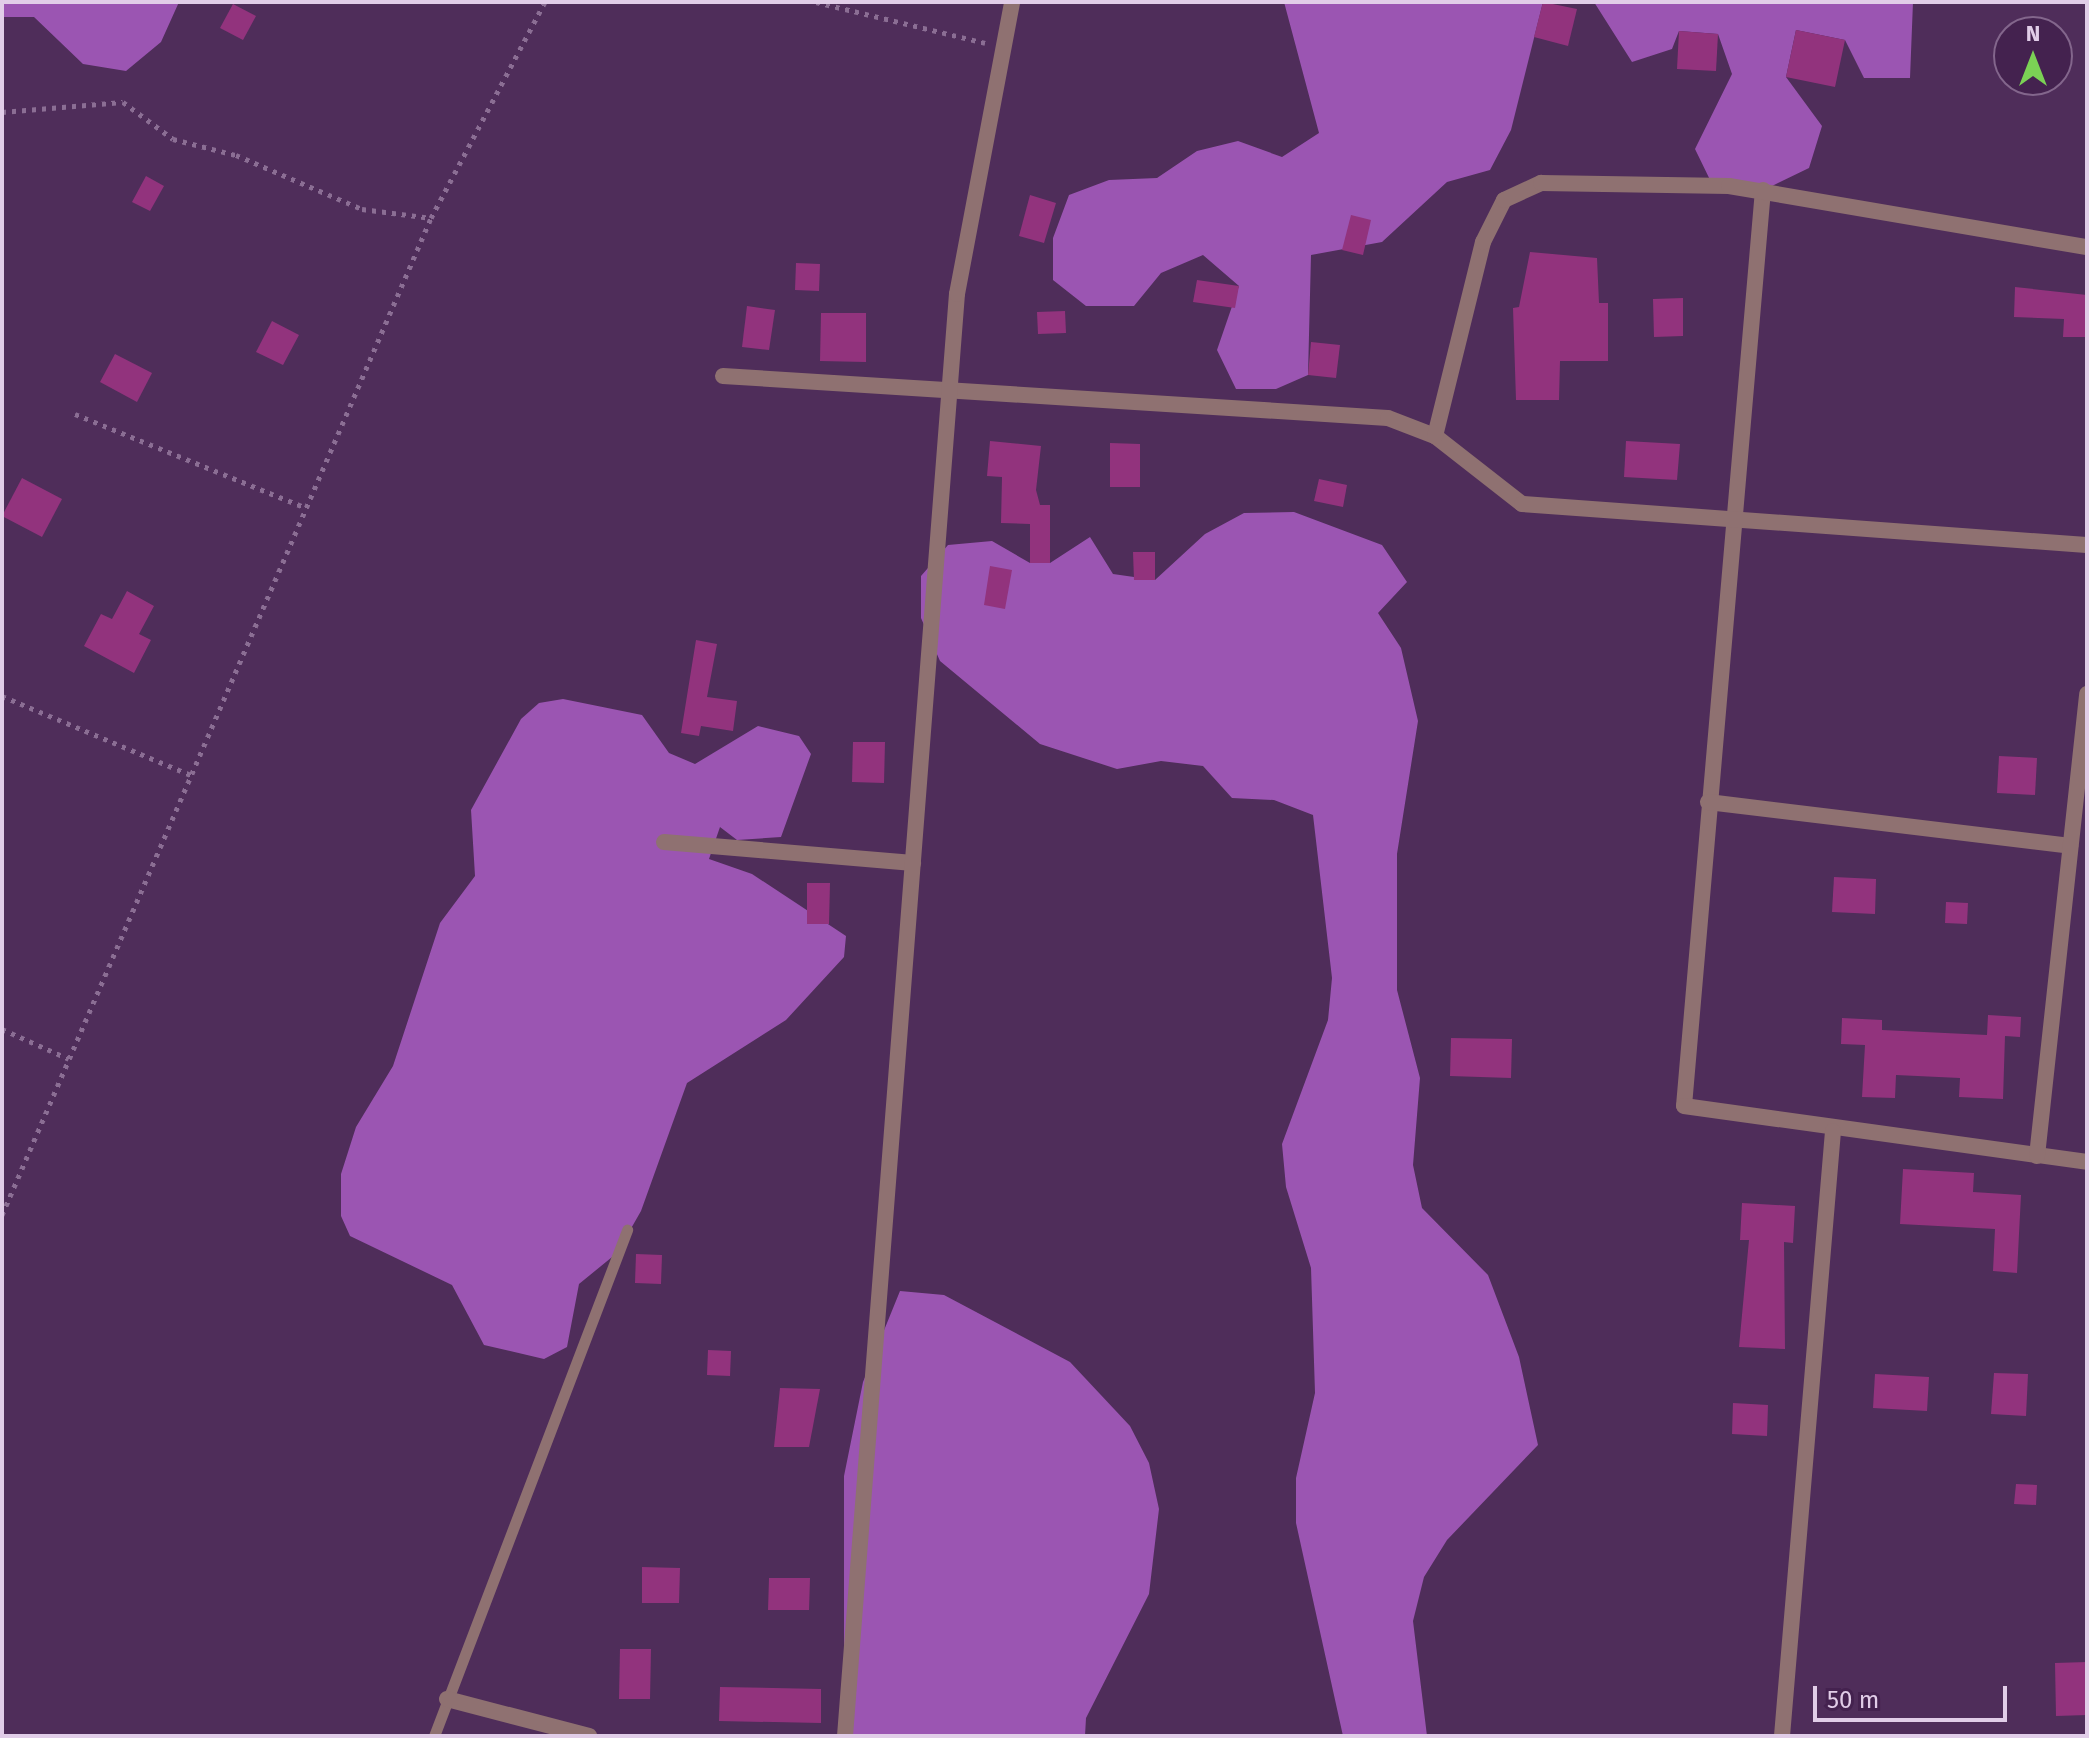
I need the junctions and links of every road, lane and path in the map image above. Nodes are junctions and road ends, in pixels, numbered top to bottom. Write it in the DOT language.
graph roads {
  1 [pos="545,2"];
  2 [pos="816,2"];
  3 [pos="1012,2"];
  4 [pos="1002,47"];
  5 [pos="2,112"];
  6 [pos="1763,190"];
  7 [pos="431,218"];
  8 [pos="2087,247"];
  9 [pos="723,376"];
  10 [pos="949,391"];
  11 [pos="75,414"];
  12 [pos="1435,436"];
  13 [pos="306,508"];
  14 [pos="1729,519"];
  15 [pos="2087,545"];
  16 [pos="2087,694"];
  17 [pos="2,696"];
  18 [pos="191,775"];
  19 [pos="1708,802"];
  20 [pos="664,842"];
  21 [pos="2070,846"];
  22 [pos="913,863"];
  23 [pos="2,1029"];
  24 [pos="69,1059"];
  25 [pos="1833,1131"];
  26 [pos="2037,1156"];
  27 [pos="2087,1162"];
  28 [pos="2,1215"];
  29 [pos="627,1230"];
  30 [pos="447,1699"];
  31 [pos="434,1736"];
  32 [pos="589,1736"];
  33 [pos="845,1736"];
  34 [pos="1782,1736"];
  1 -- 7 [label="path"];
  2 -- 4 [label="path"];
  3 -- 4 [label="street"];
  4 -- 10 [label="street"];
  5 -- 7 [label="path"];
  6 -- 8 [label="street"];
  6 -- 12 [label="street"];
  6 -- 14 [label="street"];
  7 -- 13 [label="path"];
  9 -- 10 [label="street"];
  10 -- 12 [label="street"];
  10 -- 22 [label="street"];
  11 -- 13 [label="path"];
  12 -- 14 [label="street"];
  13 -- 18 [label="path"];
  14 -- 15 [label="street"];
  14 -- 19 [label="street"];
  16 -- 21 [label="street"];
  17 -- 18 [label="path"];
  18 -- 24 [label="path"];
  19 -- 21 [label="street"];
  19 -- 25 [label="street"];
  20 -- 22 [label="street"];
  21 -- 26 [label="street"];
  22 -- 33 [label="street"];
  23 -- 24 [label="path"];
  24 -- 28 [label="path"];
  25 -- 26 [label="street"];
  25 -- 34 [label="street"];
  26 -- 27 [label="street"];
  29 -- 30 [label="lane"];
  30 -- 31 [label="lane"];
  30 -- 32 [label="street"];
}
